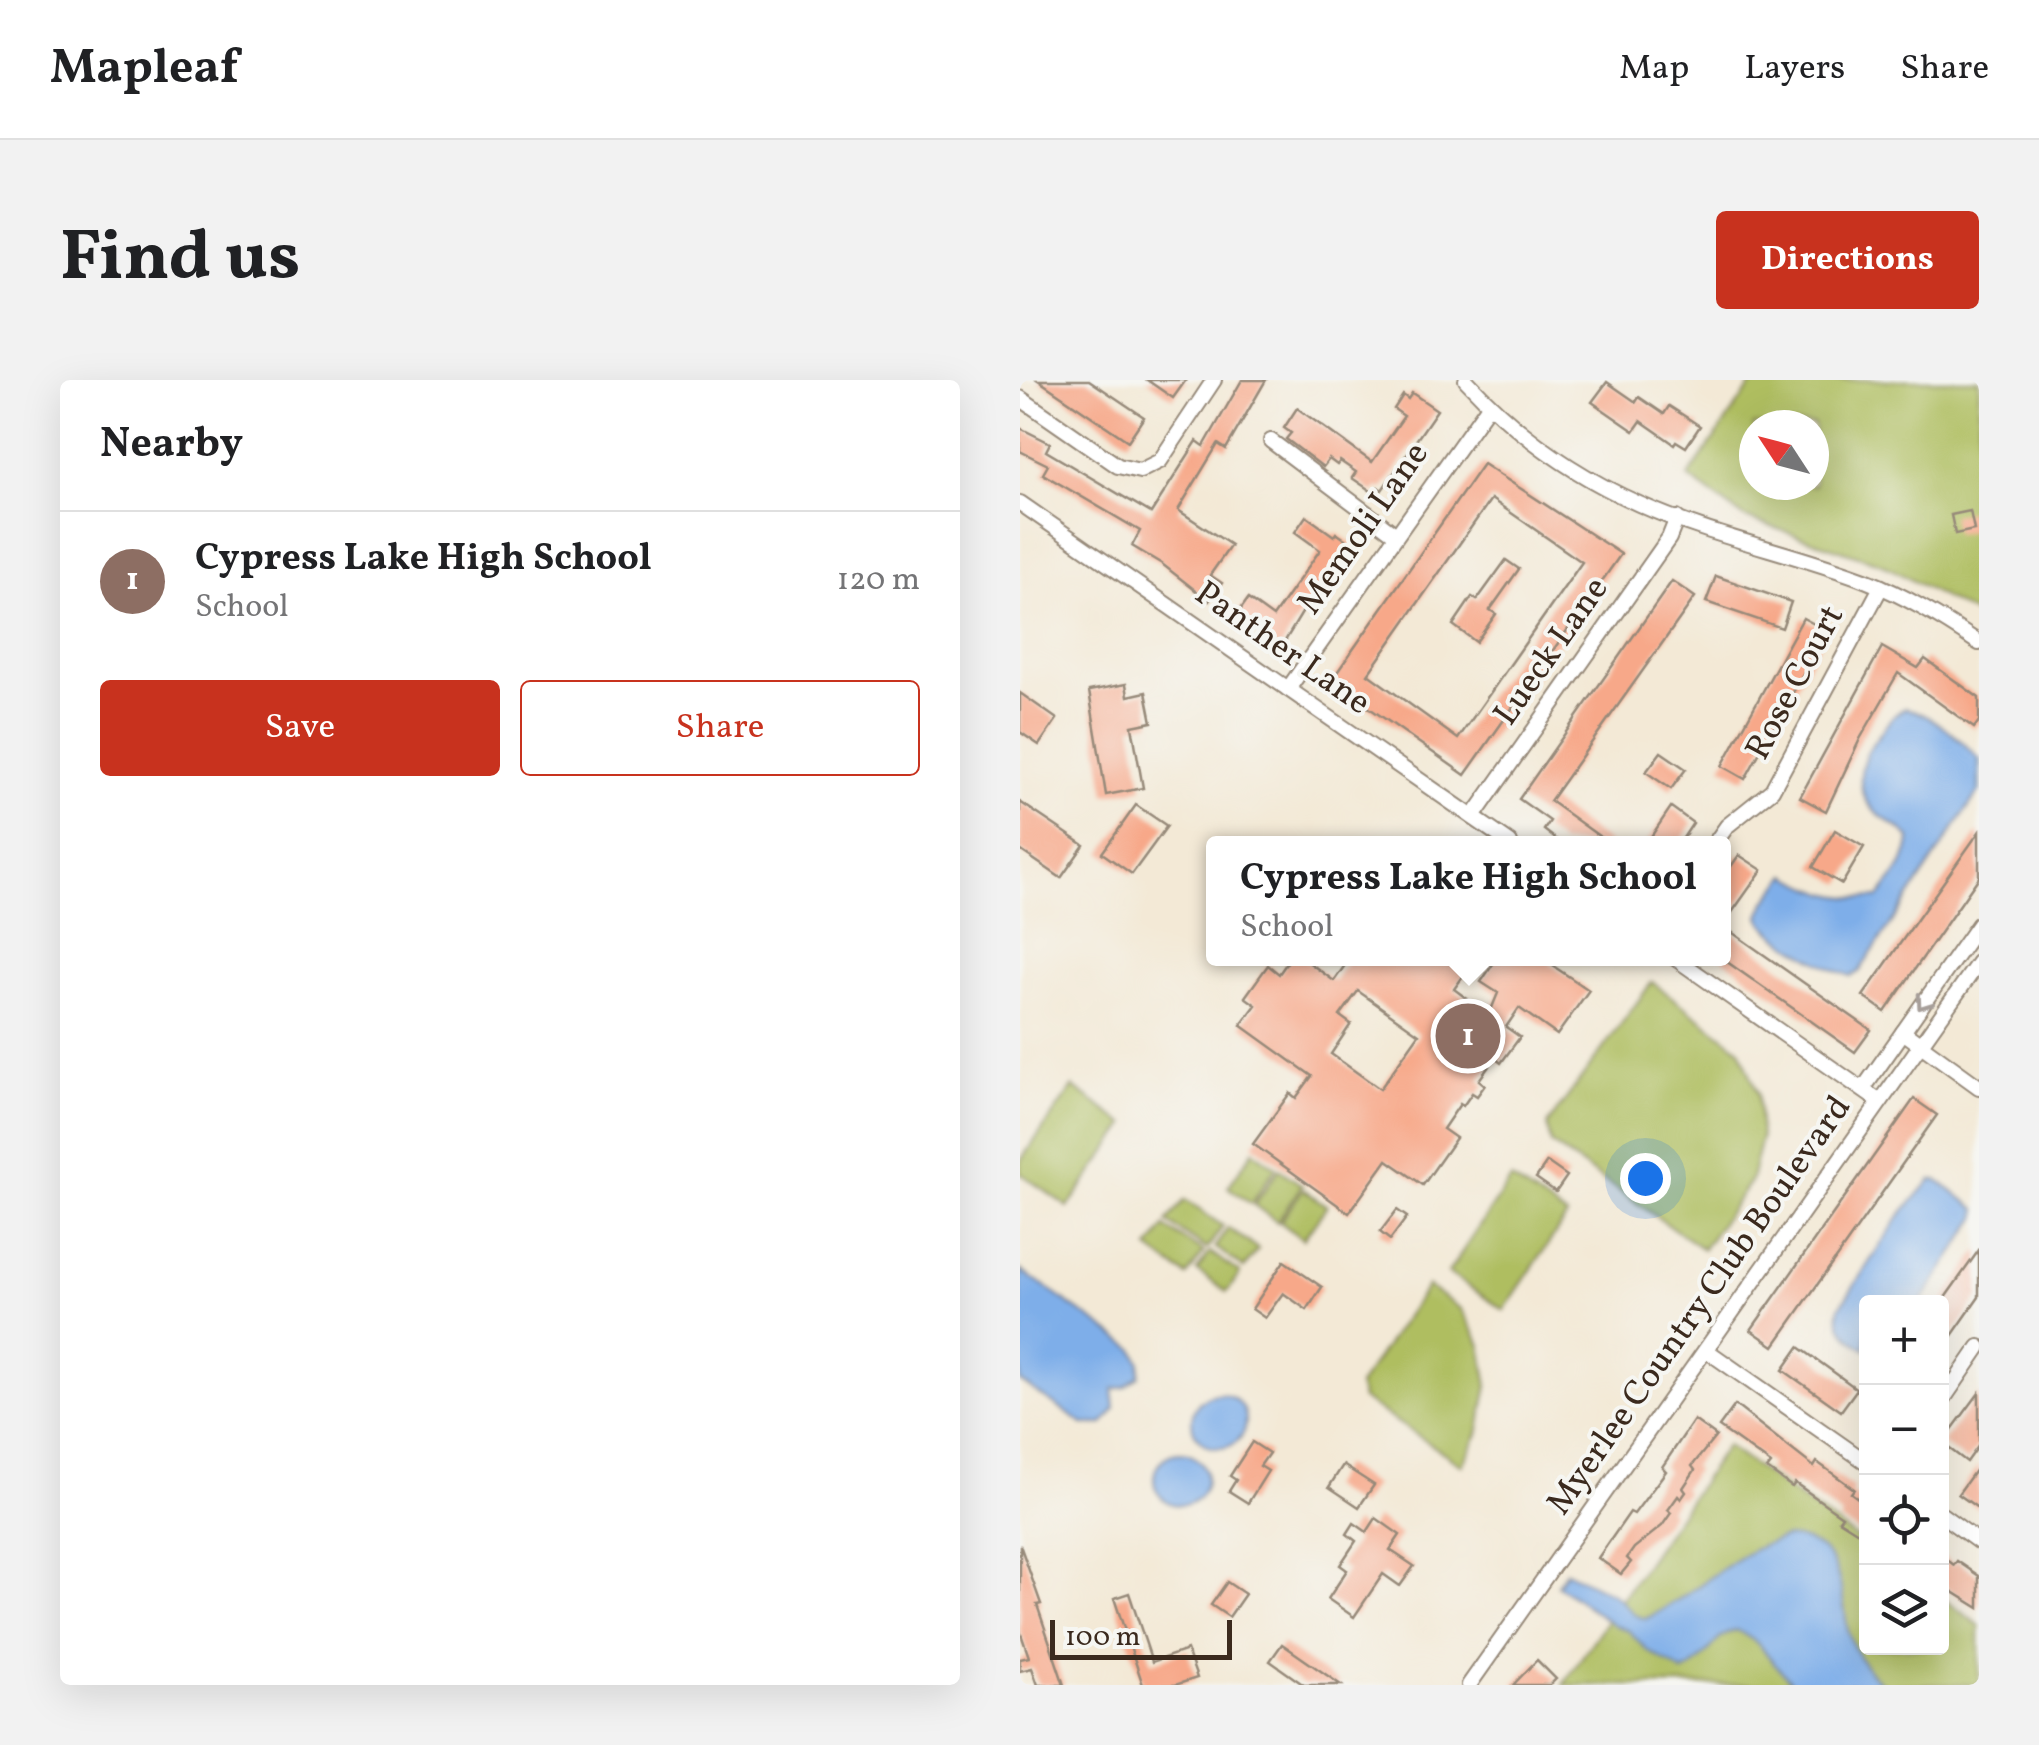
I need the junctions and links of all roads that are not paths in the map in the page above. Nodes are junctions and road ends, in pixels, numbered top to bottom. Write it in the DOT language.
graph roads {
  1 [pos="1214,380"];
  2 [pos="1466,380"];
  3 [pos="1020,398"];
  4 [pos="1490,405"];
  5 [pos="1271,441"];
  6 [pos="1020,503"];
  7 [pos="1676,518"];
  8 [pos="1396,535"];
  9 [pos="1881,587"];
  10 [pos="1979,643"];
  11 [pos="1288,689"];
  12 [pos="1472,817"];
  13 [pos="1499,836"];
  14 [pos="1720,836"];
  15 [pos="1979,924"];
  16 [pos="1979,962"];
  17 [pos="1686,966"];
  18 [pos="1903,1032"];
  19 [pos="1921,1045"];
  20 [pos="1979,1086"];
  21 [pos="1863,1088"];
  22 [pos="1880,1102"];
  23 [pos="1979,1347"];
  24 [pos="1706,1350"];
  25 [pos="1949,1391"];
  26 [pos="1859,1457"];
  27 [pos="1949,1521"];
  28 [pos="1979,1542"];
  29 [pos="1469,1685"];
  1 -- 3 [label="street"];
  2 -- 4 [label="street"];
  4 -- 7 [label="street"];
  4 -- 8 [label="street, Memoli Lane"];
  5 -- 8 [label="street"];
  6 -- 11 [label="street, Panther Lane"];
  7 -- 9 [label="street"];
  7 -- 12 [label="street, Lueck Lane"];
  8 -- 11 [label="street, Memoli Lane"];
  9 -- 10 [label="street"];
  9 -- 14 [label="street, Rose Court"];
  11 -- 12 [label="street, Panther Lane"];
  12 -- 13 [label="street, Panther Lane"];
  15 -- 18 [label="street, Myerlee Country Club Boulevard, one-way"];
  16 -- 19 [label="street, Myerlee Country Club Boulevard"];
  17 -- 21 [label="street"];
  18 -- 19 [label="street"];
  18 -- 21 [label="street, Myerlee Country Club Boulevard"];
  19 -- 20 [label="street"];
  19 -- 22 [label="street, Myerlee Country Club Boulevard"];
  21 -- 22 [label="street"];
  22 -- 24 [label="street, Myerlee Country Club Boulevard"];
  23 -- 25 [label="street"];
  24 -- 26 [label="street"];
  24 -- 29 [label="street, Myerlee Country Club Boulevard"];
  27 -- 28 [label="street"];
}
